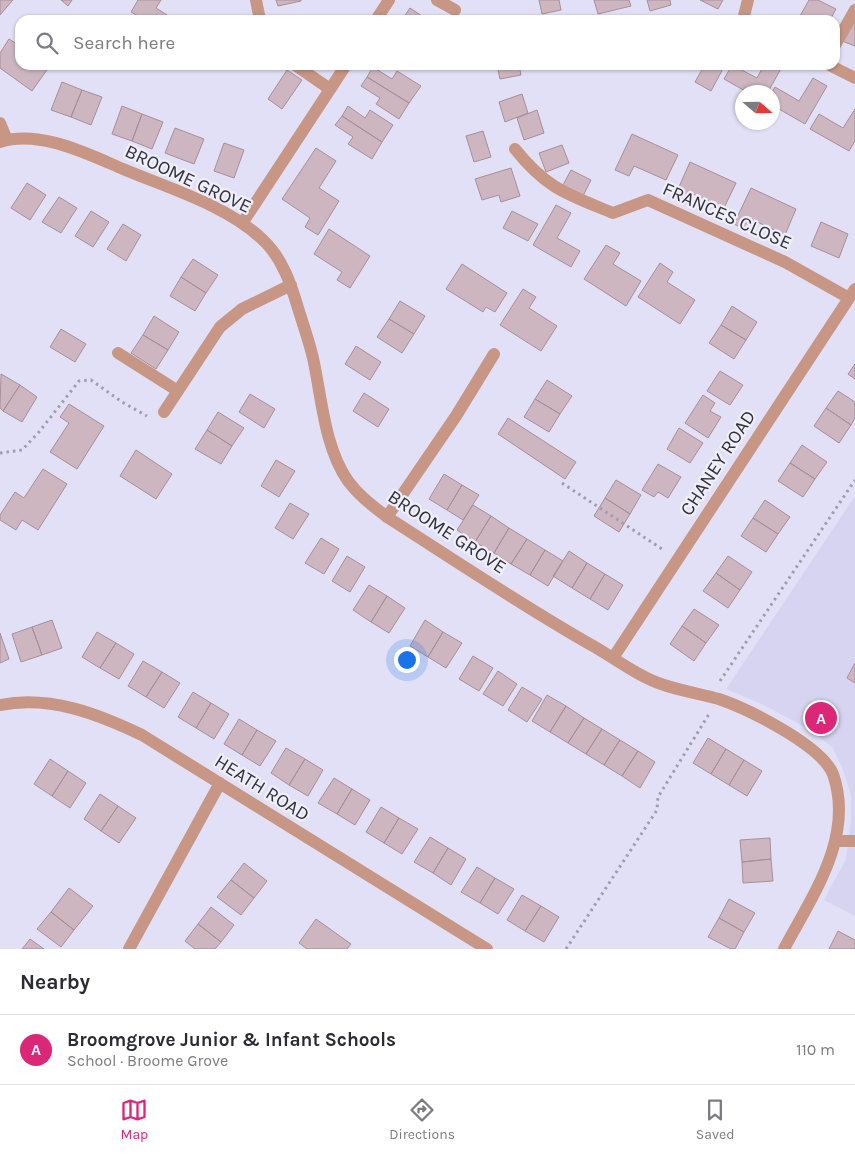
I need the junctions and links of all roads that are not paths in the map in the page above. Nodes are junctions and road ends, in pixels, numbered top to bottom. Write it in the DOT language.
graph roads {
  1 [pos="256,0"];
  2 [pos="389,0"];
  3 [pos="437,0"];
  4 [pos="748,0"];
  5 [pos="455,10"];
  6 [pos="855,10"];
  7 [pos="259,15"];
  8 [pos="379,15"];
  9 [pos="744,15"];
  10 [pos="840,36"];
  11 [pos="302,70"];
  12 [pos="343,70"];
  13 [pos="839,70"];
  14 [pos="855,78"];
  15 [pos="330,89"];
  16 [pos="0,123"];
  17 [pos="4,141"];
  18 [pos="515,149"];
  19 [pos="243,222"];
  20 [pos="291,285"];
  21 [pos="852,294"];
  22 [pos="118,353"];
  23 [pos="494,354"];
  24 [pos="178,391"];
  25 [pos="164,412"];
  26 [pos="387,517"];
  27 [pos="614,658"];
  28 [pos="0,705"];
  29 [pos="220,783"];
  30 [pos="838,841"];
  31 [pos="855,841"];
  32 [pos="129,949"];
  33 [pos="487,949"];
  34 [pos="784,949"];
  1 -- 7 [label="street"];
  2 -- 8 [label="street"];
  3 -- 5 [label="street"];
  4 -- 9 [label="street"];
  6 -- 10 [label="street"];
  11 -- 15 [label="street"];
  12 -- 15 [label="street"];
  13 -- 14 [label="street"];
  15 -- 19 [label="street"];
  16 -- 17 [label="street, BROOME GROVE"];
  17 -- 19 [label="street, BROOME GROVE"];
  18 -- 21 [label="street, FRANCES CLOSE"];
  19 -- 20 [label="street, BROOME GROVE"];
  20 -- 24 [label="street"];
  20 -- 26 [label="street, BROOME GROVE"];
  21 -- 27 [label="street, CHANEY ROAD"];
  22 -- 24 [label="street"];
  23 -- 26 [label="street"];
  24 -- 25 [label="street"];
  26 -- 27 [label="street, BROOME GROVE"];
  27 -- 30 [label="street, BROOME GROVE"];
  28 -- 29 [label="street, HEATH ROAD"];
  29 -- 32 [label="street"];
  29 -- 33 [label="street, HEATH ROAD"];
  30 -- 31 [label="street"];
  30 -- 34 [label="street, BROOME GROVE"];
}
